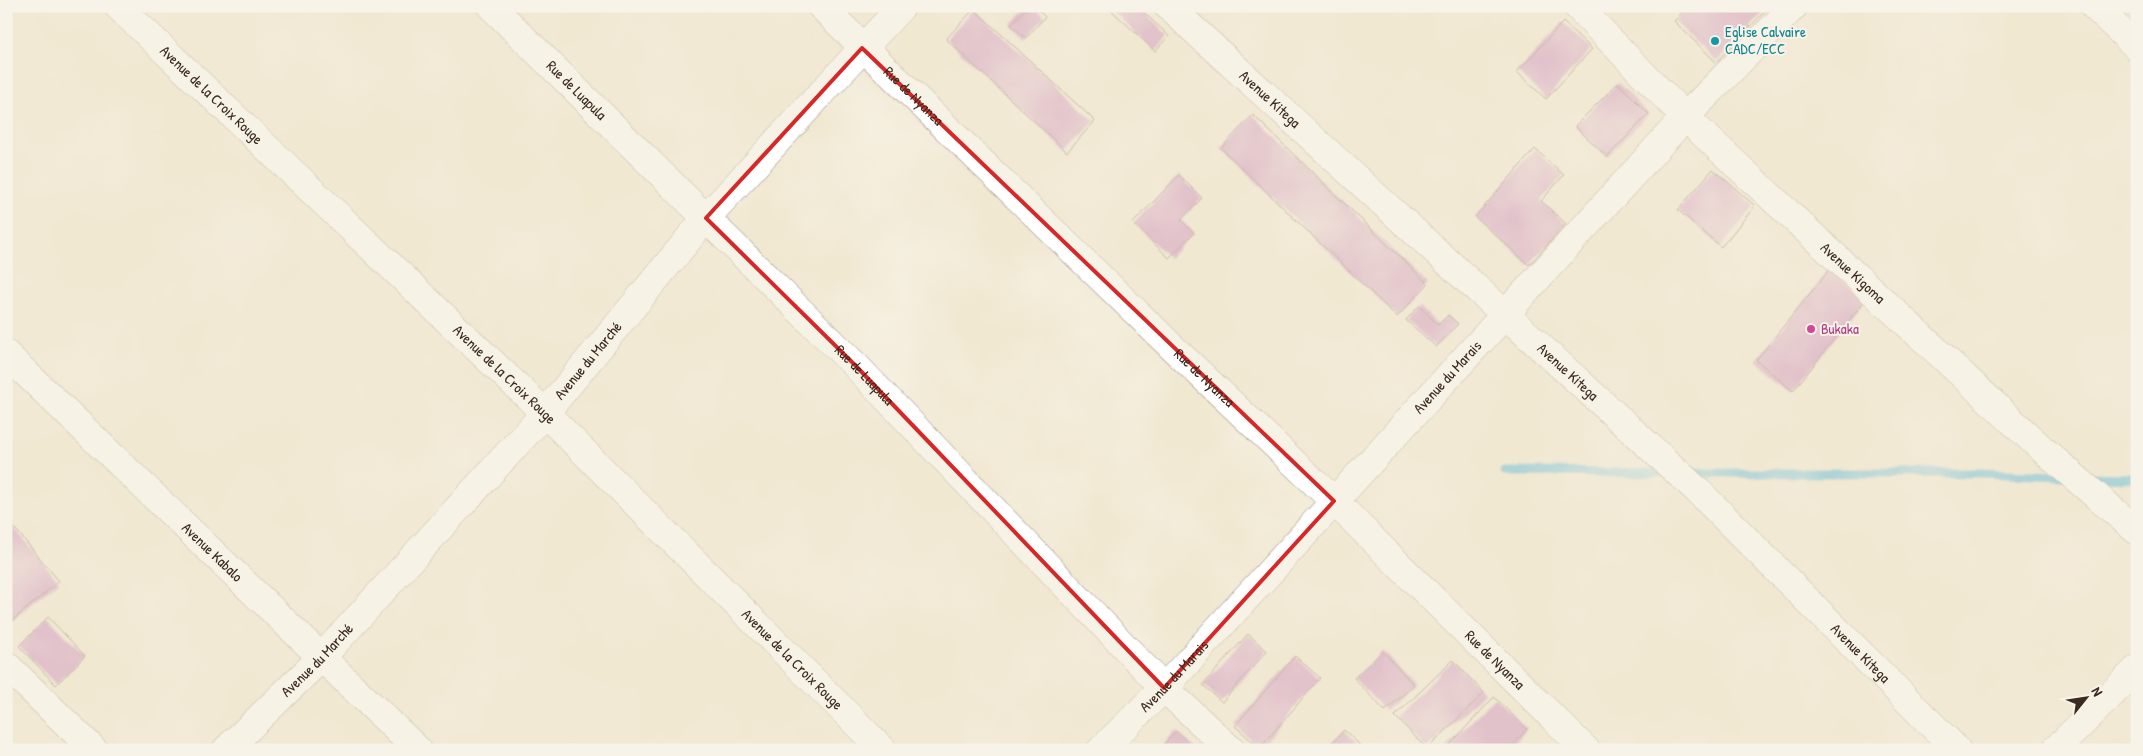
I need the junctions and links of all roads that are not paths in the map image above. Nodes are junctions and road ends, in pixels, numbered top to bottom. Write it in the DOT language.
graph roads {
  1 [pos="118,6"];
  2 [pos="491,6"];
  3 [pos="821,6"];
  4 [pos="902,6"];
  5 [pos="1168,6"];
  6 [pos="1577,6"];
  7 [pos="1794,6"];
  8 [pos="2094,6"];
  9 [pos="2137,47"];
  10 [pos="862,48"];
  11 [pos="1685,117"];
  12 [pos="706,218"];
  13 [pos="1505,313"];
  14 [pos="6,354"];
  15 [pos="545,413"];
  16 [pos="1334,501"];
  17 [pos="2137,531"];
  18 [pos="321,658"];
  19 [pos="6,665"];
  20 [pos="2137,669"];
  21 [pos="1164,688"];
  22 [pos="94,750"];
  23 [pos="226,750"];
  24 [pos="418,750"];
  25 [pos="883,750"];
  26 [pos="1101,750"];
  27 [pos="1231,750"];
  28 [pos="1586,750"];
  29 [pos="1957,750"];
  30 [pos="2055,750"];
  1 -- 15 [label="street, Avenue de la Croix Rouge"];
  2 -- 12 [label="street, Rue de Luapula"];
  3 -- 10 [label="street, Rue de Nyanza"];
  4 -- 10 [label="street, Avenue du Marché"];
  5 -- 13 [label="street, Avenue Kitega"];
  6 -- 11 [label="street, Avenue Kigoma"];
  7 -- 11 [label="street, Avenue du Marais"];
  8 -- 9 [label="street"];
  10 -- 12 [label="street, Avenue du Marché"];
  10 -- 16 [label="street, Rue de Nyanza"];
  11 -- 13 [label="street, Avenue du Marais"];
  11 -- 17 [label="street, Avenue Kigoma"];
  12 -- 15 [label="street, Avenue du Marché"];
  12 -- 21 [label="street, Rue de Luapula"];
  13 -- 16 [label="street, Avenue du Marais"];
  13 -- 29 [label="street, Avenue Kitega"];
  14 -- 18 [label="street, Avenue Kabalo"];
  15 -- 18 [label="street, Avenue du Marché"];
  15 -- 25 [label="street, Avenue de la Croix Rouge"];
  16 -- 21 [label="street, Avenue du Marais"];
  16 -- 28 [label="street, Rue de Nyanza"];
  18 -- 23 [label="street, Avenue du Marché"];
  18 -- 24 [label="street, Avenue Kabalo"];
  19 -- 22 [label="street"];
  20 -- 30 [label="street"];
  21 -- 26 [label="street, Avenue du Marais"];
  21 -- 27 [label="street, Rue de Luapula"];
}
